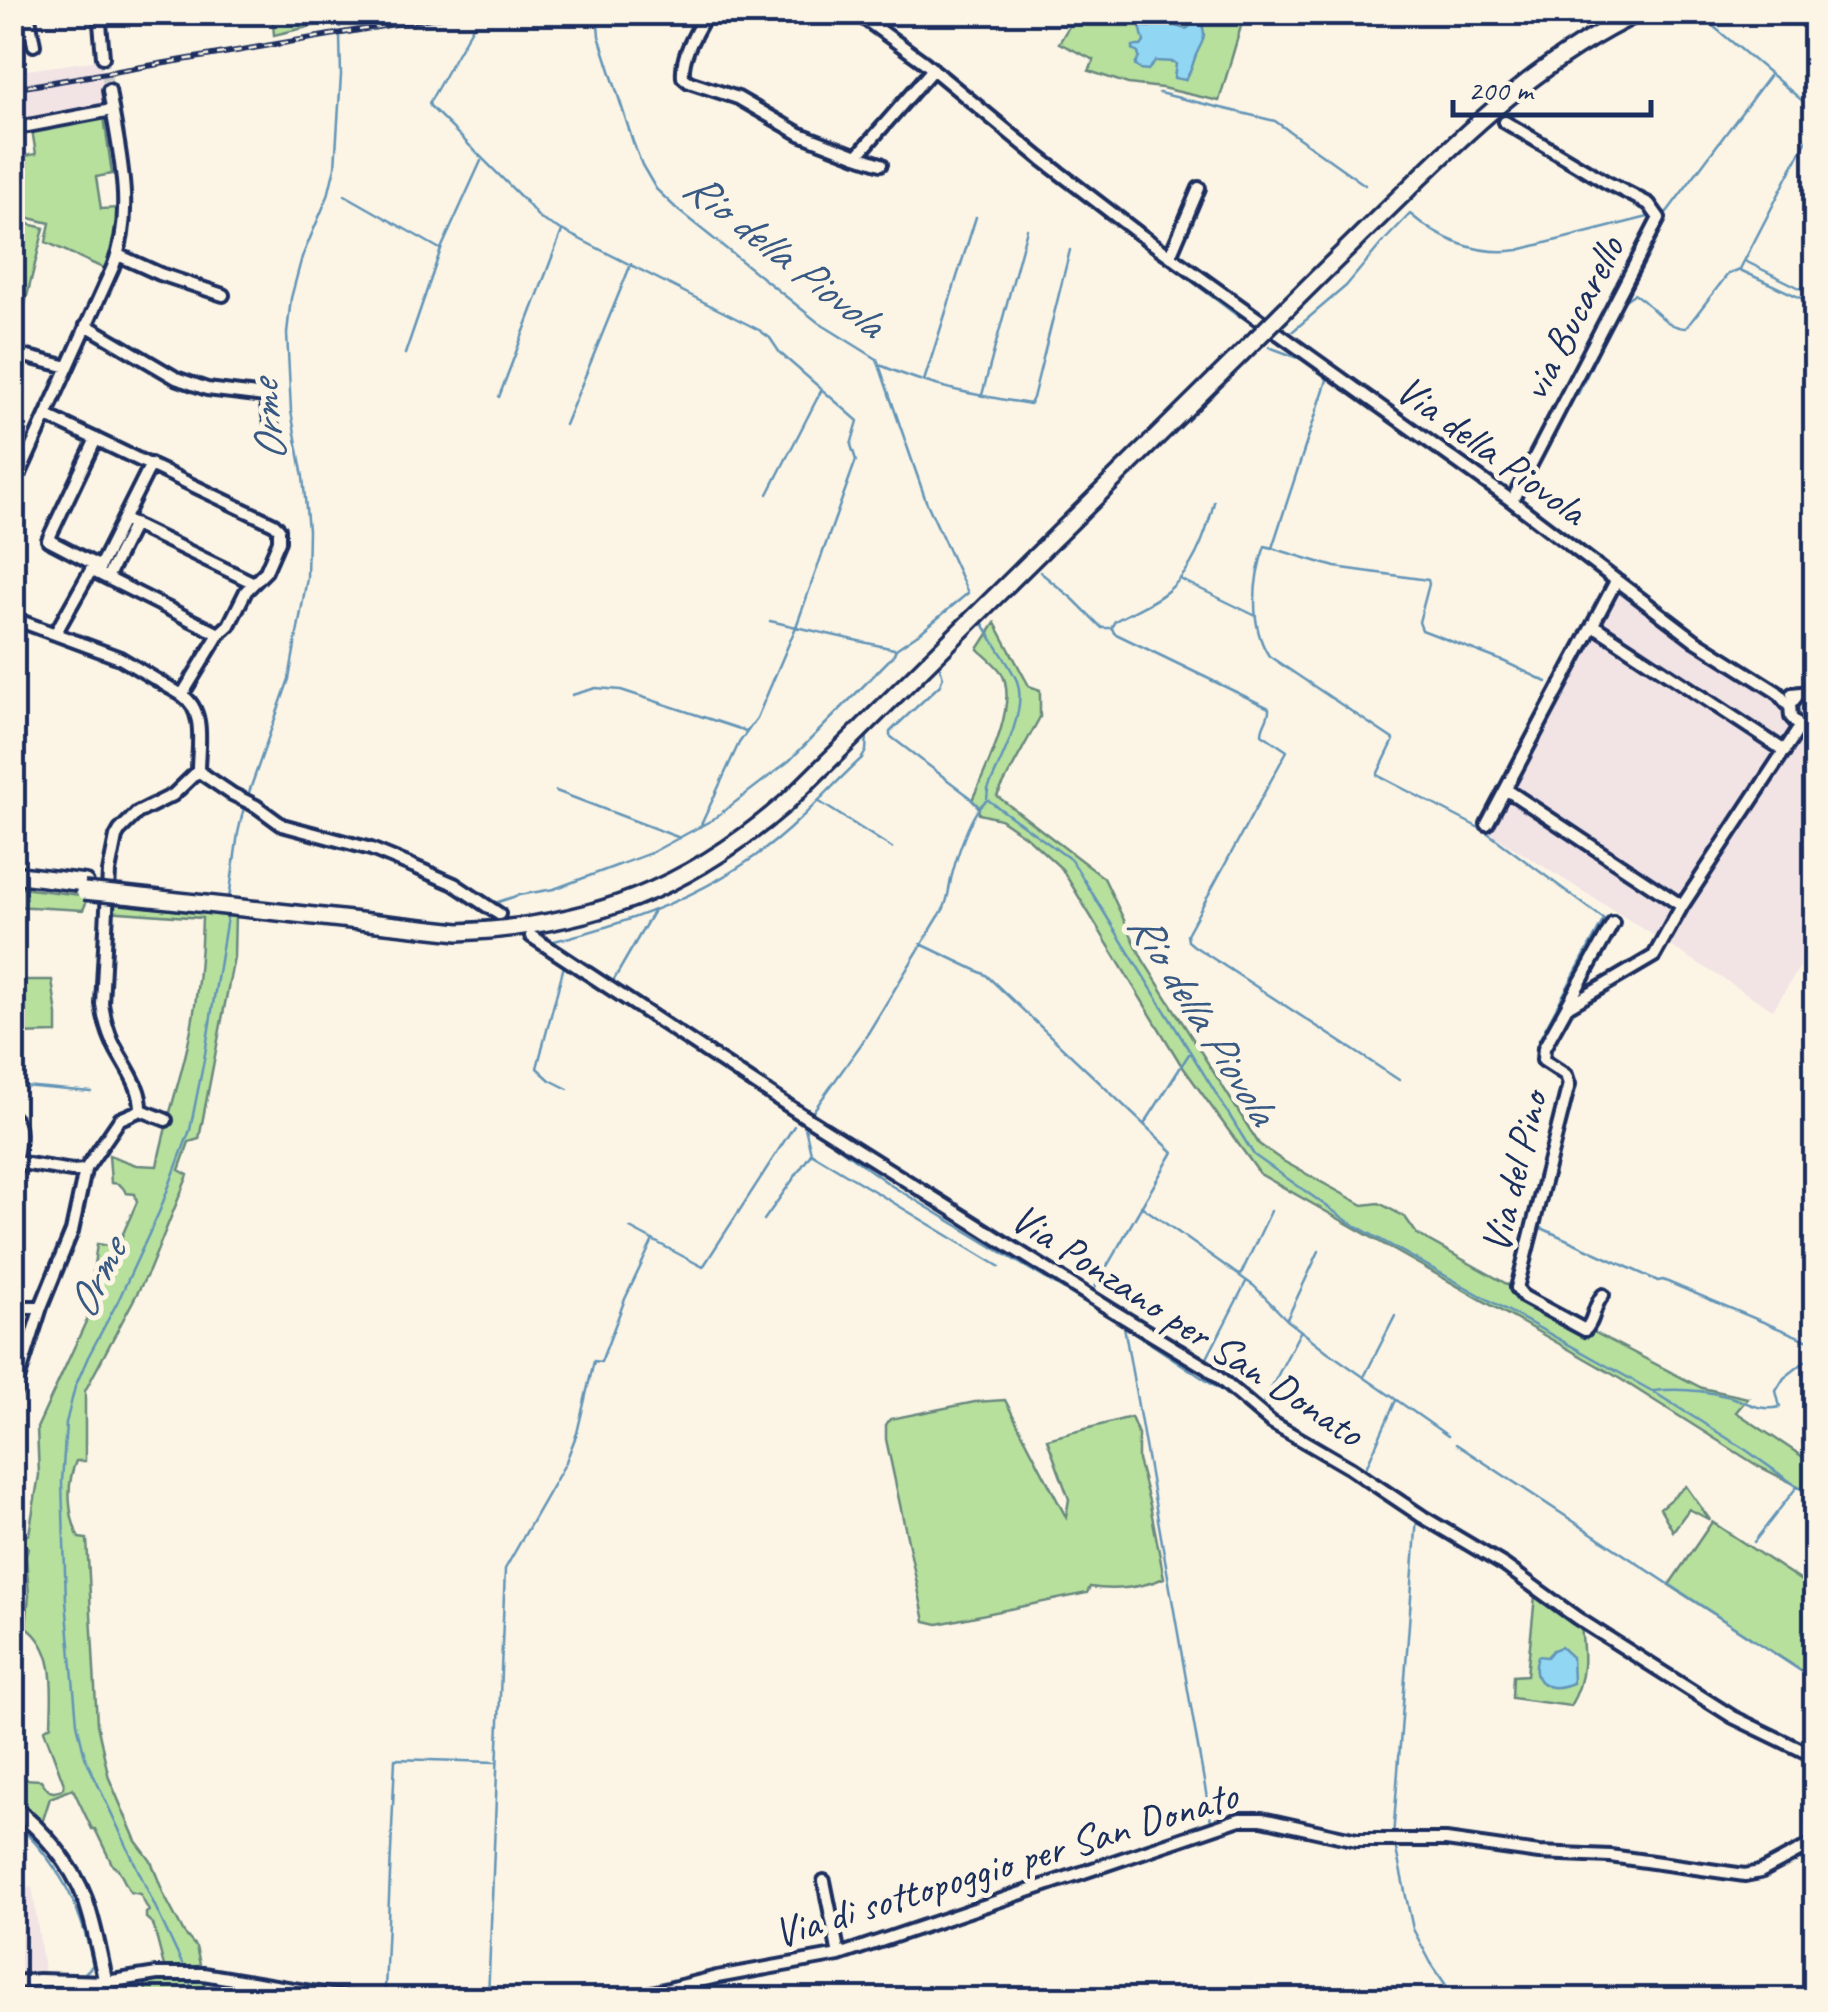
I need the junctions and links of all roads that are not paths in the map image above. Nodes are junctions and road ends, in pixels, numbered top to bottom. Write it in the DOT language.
graph roads {
  1 [pos="28,12"];
  2 [pos="100,12"];
  3 [pos="707,12"];
  4 [pos="855,12"];
  5 [pos="1622,12"];
  6 [pos="1640,12"];
  7 [pos="34,45"];
  8 [pos="103,57"];
  9 [pos="933,69"];
  10 [pos="109,90"];
  11 [pos="112,110"];
  12 [pos="1505,122"];
  13 [pos="12,129"];
  14 [pos="857,156"];
  15 [pos="881,164"];
  16 [pos="1199,188"];
  17 [pos="118,255"];
  18 [pos="1170,256"];
  19 [pos="223,294"];
  20 [pos="1277,312"];
  21 [pos="86,325"];
  22 [pos="12,353"];
  23 [pos="68,367"];
  24 [pos="47,416"];
  25 [pos="96,439"];
  26 [pos="276,446"];
  27 [pos="151,464"];
  28 [pos="12,491"];
  29 [pos="1512,502"];
  30 [pos="129,522"];
  31 [pos="99,572"];
  32 [pos="1616,581"];
  33 [pos="254,583"];
  34 [pos="12,618"];
  35 [pos="1593,625"];
  36 [pos="55,634"];
  37 [pos="219,634"];
  38 [pos="1778,692"];
  39 [pos="1814,692"];
  40 [pos="182,695"];
  41 [pos="1798,695"];
  42 [pos="1790,707"];
  43 [pos="1800,727"];
  44 [pos="1816,727"];
  45 [pos="1784,751"];
  46 [pos="198,770"];
  47 [pos="1506,790"];
  48 [pos="1487,824"];
  49 [pos="12,874"];
  50 [pos="12,883"];
  51 [pos="85,887"];
  52 [pos="1682,906"];
  53 [pos="500,914"];
  54 [pos="1613,923"];
  55 [pos="530,936"];
  56 [pos="1566,1009"];
  57 [pos="140,1110"];
  58 [pos="12,1117"];
  59 [pos="166,1120"];
  60 [pos="15,1162"];
  61 [pos="85,1170"];
  62 [pos="12,1177"];
  63 [pos="1603,1295"];
  64 [pos="12,1307"];
  65 [pos="41,1307"];
  66 [pos="12,1399"];
  67 [pos="1816,1757"];
  68 [pos="12,1806"];
  69 [pos="1814,1843"];
  70 [pos="824,1880"];
  71 [pos="840,1955"];
  72 [pos="12,1982"];
  73 [pos="106,1982"];
  74 [pos="110,2000"];
  75 [pos="359,2000"];
  76 [pos="624,2000"];
  1 -- 7 [label="street"];
  2 -- 8 [label="street"];
  3 -- 14 [label="street"];
  4 -- 9 [label="street, Via della Piovola"];
  5 -- 20 [label="highway"];
  6 -- 20 [label="highway"];
  9 -- 14 [label="street"];
  9 -- 18 [label="street, Via della Piovola"];
  10 -- 11 [label="street"];
  11 -- 13 [label="street"];
  11 -- 17 [label="street"];
  12 -- 29 [label="street, via Bucarello"];
  14 -- 15 [label="street"];
  16 -- 18 [label="street"];
  17 -- 19 [label="street"];
  17 -- 21 [label="street"];
  18 -- 29 [label="street, Via della Piovola"];
  20 -- 51 [label="highway, bridge"];
  21 -- 23 [label="street"];
  21 -- 26 [label="street"];
  22 -- 23 [label="street"];
  23 -- 24 [label="street"];
  24 -- 25 [label="street"];
  24 -- 28 [label="street"];
  25 -- 27 [label="street"];
  25 -- 31 [label="street"];
  27 -- 30 [label="street"];
  27 -- 33 [label="street"];
  29 -- 32 [label="street, Via della Piovola"];
  30 -- 31 [label="street"];
  30 -- 33 [label="street"];
  31 -- 36 [label="street"];
  31 -- 37 [label="street"];
  32 -- 35 [label="street"];
  32 -- 38 [label="street, Via della Piovola"];
  33 -- 37 [label="street"];
  34 -- 36 [label="street"];
  35 -- 45 [label="street"];
  35 -- 47 [label="street"];
  36 -- 40 [label="street"];
  37 -- 40 [label="street"];
  38 -- 41 [label="street"];
  38 -- 42 [label="street"];
  39 -- 41 [label="street"];
  40 -- 46 [label="street"];
  41 -- 42 [label="street"];
  42 -- 43 [label="street"];
  43 -- 44 [label="street"];
  43 -- 45 [label="street"];
  45 -- 52 [label="street"];
  46 -- 53 [label="street"];
  46 -- 57 [label="street"];
  47 -- 48 [label="street"];
  47 -- 52 [label="street"];
  49 -- 51 [label="highway"];
  50 -- 51 [label="highway"];
  52 -- 56 [label="street"];
  54 -- 56 [label="street, Via del Pino"];
  55 -- 67 [label="street, Via Ponzano per San Donato"];
  56 -- 63 [label="street, Via del Pino"];
  57 -- 59 [label="street"];
  57 -- 61 [label="street"];
  58 -- 60 [label="street"];
  60 -- 61 [label="street"];
  60 -- 62 [label="street"];
  61 -- 65 [label="street"];
  64 -- 65 [label="street"];
  65 -- 66 [label="street"];
  68 -- 73 [label="main road"];
  69 -- 71 [label="street, Via di sottopoggio per San Donato"];
  70 -- 71 [label="street"];
  71 -- 76 [label="street, Via di sottopoggio per San Donato"];
  72 -- 73 [label="street"];
  73 -- 74 [label="main road"];
  73 -- 75 [label="street"];
}
